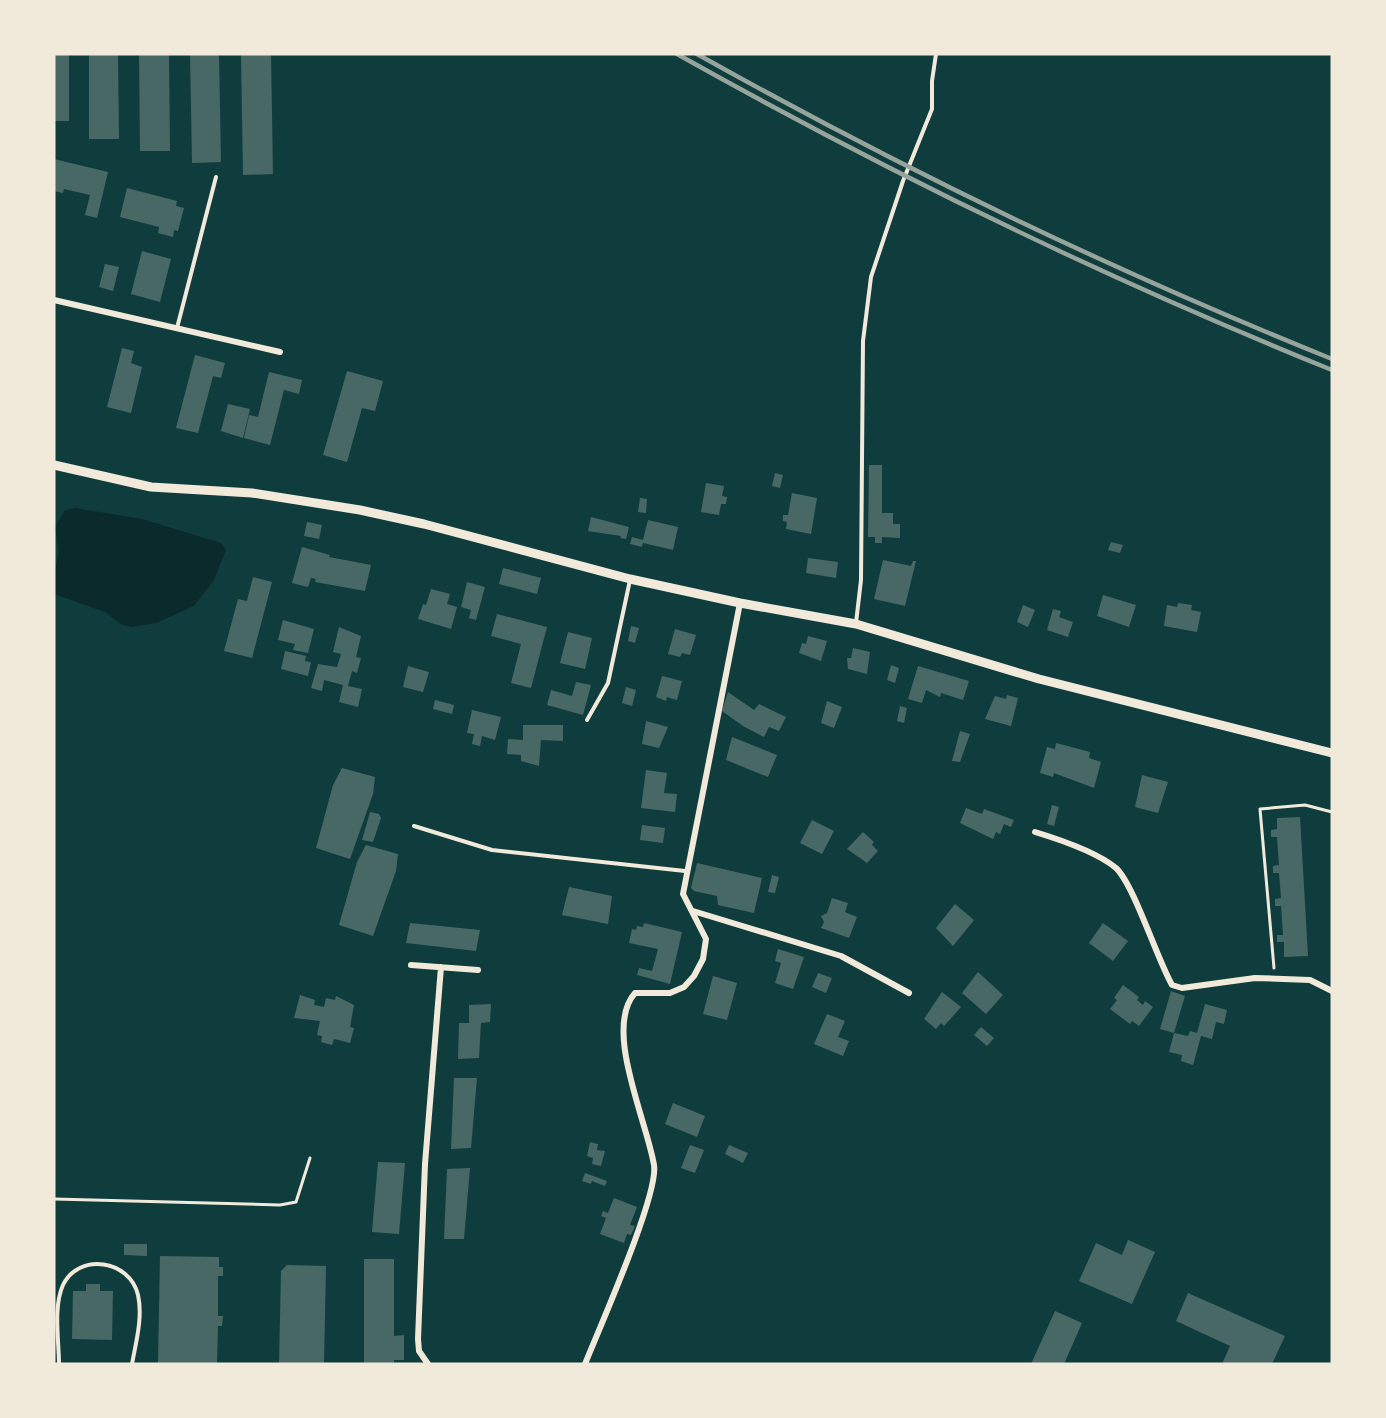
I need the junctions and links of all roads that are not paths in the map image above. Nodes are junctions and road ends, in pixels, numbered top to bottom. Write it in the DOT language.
graph roads {
  1 [pos="936,54"];
  2 [pos="216,177"];
  3 [pos="54,300"];
  4 [pos="177,328"];
  5 [pos="280,352"];
  6 [pos="54,465"];
  7 [pos="630,579"];
  8 [pos="740,603"];
  9 [pos="856,624"];
  10 [pos="587,720"];
  11 [pos="1332,753"];
  12 [pos="414,826"];
  13 [pos="1035,832"];
  14 [pos="685,871"];
  15 [pos="693,911"];
  16 [pos="411,965"];
  17 [pos="441,967"];
  18 [pos="478,970"];
  19 [pos="1332,992"];
  20 [pos="909,993"];
  21 [pos="58,1364"];
  22 [pos="132,1364"];
  23 [pos="428,1364"];
  24 [pos="585,1364"];
  1 -- 9 [label="lane"];
  2 -- 4 [label="lane"];
  3 -- 4 [label="street"];
  4 -- 5 [label="street"];
  6 -- 7 [label="street"];
  7 -- 8 [label="street"];
  7 -- 10 [label="lane"];
  8 -- 9 [label="street"];
  8 -- 14 [label="street"];
  9 -- 11 [label="street"];
  12 -- 14 [label="lane"];
  13 -- 19 [label="street"];
  14 -- 15 [label="street"];
  15 -- 20 [label="street"];
  15 -- 24 [label="street"];
  16 -- 17 [label="street"];
  17 -- 18 [label="street"];
  17 -- 23 [label="street"];
  21 -- 22 [label="lane"];
}
